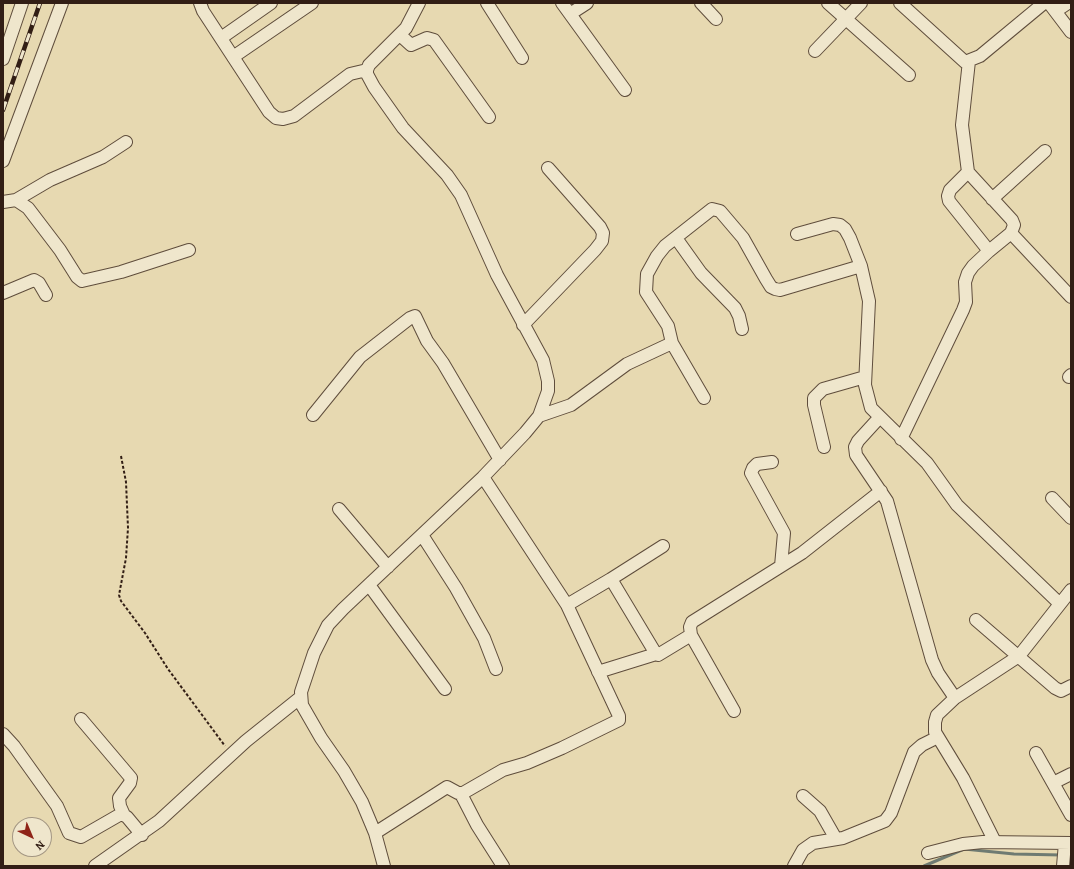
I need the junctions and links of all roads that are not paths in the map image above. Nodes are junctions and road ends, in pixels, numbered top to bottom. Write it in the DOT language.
graph roads {
  1 [pos="22,3"];
  2 [pos="62,3"];
  3 [pos="200,3"];
  4 [pos="271,3"];
  5 [pos="312,3"];
  6 [pos="419,3"];
  7 [pos="487,3"];
  8 [pos="562,3"];
  9 [pos="587,3"];
  10 [pos="701,3"];
  11 [pos="828,3"];
  12 [pos="861,3"];
  13 [pos="900,3"];
  14 [pos="1044,3"];
  15 [pos="1068,3"];
  16 [pos="1052,7"];
  17 [pos="570,14"];
  18 [pos="716,19"];
  19 [pos="845,19"];
  20 [pos="1071,32"];
  21 [pos="400,35"];
  22 [pos="221,38"];
  23 [pos="814,51"];
  24 [pos="233,57"];
  25 [pos="522,58"];
  26 [pos="3,59"];
  27 [pos="969,61"];
  28 [pos="366,70"];
  29 [pos="909,75"];
  30 [pos="625,90"];
  31 [pos="489,117"];
  32 [pos="126,142"];
  33 [pos="1045,151"];
  34 [pos="3,161"];
  35 [pos="548,168"];
  36 [pos="968,172"];
  37 [pos="992,199"];
  38 [pos="16,200"];
  39 [pos="3,202"];
  40 [pos="1011,233"];
  41 [pos="797,234"];
  42 [pos="676,238"];
  43 [pos="189,250"];
  44 [pos="990,250"];
  45 [pos="861,266"];
  46 [pos="3,293"];
  47 [pos="46,295"];
  48 [pos="1071,297"];
  49 [pos="523,324"];
  50 [pos="742,330"];
  51 [pos="672,343"];
  52 [pos="865,377"];
  53 [pos="704,398"];
  54 [pos="313,416"];
  55 [pos="539,416"];
  56 [pos="879,418"];
  57 [pos="901,439"];
  58 [pos="824,447"];
  59 [pos="500,460"];
  60 [pos="772,462"];
  61 [pos="483,477"];
  62 [pos="881,491"];
  63 [pos="1052,498"];
  64 [pos="339,509"];
  65 [pos="1071,518"];
  66 [pos="422,535"];
  67 [pos="663,546"];
  68 [pos="781,566"];
  69 [pos="388,567"];
  70 [pos="611,579"];
  71 [pos="369,585"];
  72 [pos="1071,590"];
  73 [pos="1060,604"];
  74 [pos="567,605"];
  75 [pos="976,620"];
  76 [pos="691,635"];
  77 [pos="656,654"];
  78 [pos="1019,656"];
  79 [pos="496,669"];
  80 [pos="598,672"];
  81 [pos="1071,686"];
  82 [pos="445,688"];
  83 [pos="301,697"];
  84 [pos="955,698"];
  85 [pos="734,710"];
  86 [pos="81,719"];
  87 [pos="3,734"];
  88 [pos="938,737"];
  89 [pos="1036,753"];
  90 [pos="1071,774"];
  91 [pos="1053,783"];
  92 [pos="461,794"];
  93 [pos="802,796"];
  94 [pos="124,815"];
  95 [pos="1071,815"];
  96 [pos="375,833"];
  97 [pos="142,835"];
  98 [pos="836,839"];
  99 [pos="995,842"];
  100 [pos="1067,846"];
  101 [pos="928,853"];
  102 [pos="381,865"];
  103 [pos="95,866"];
  104 [pos="503,866"];
  105 [pos="794,866"];
  106 [pos="1063,866"];
  1 -- 26 [label="street"];
  2 -- 34 [label="street"];
  3 -- 22 [label="street"];
  4 -- 22 [label="street"];
  5 -- 24 [label="street"];
  6 -- 21 [label="street"];
  7 -- 25 [label="street"];
  8 -- 17 [label="street"];
  9 -- 17 [label="street"];
  10 -- 18 [label="street"];
  11 -- 19 [label="street"];
  12 -- 19 [label="street"];
  13 -- 27 [label="street"];
  14 -- 27 [label="street"];
  15 -- 16 [label="street"];
  16 -- 20 [label="street"];
  17 -- 30 [label="street"];
  19 -- 23 [label="street"];
  19 -- 29 [label="street"];
  21 -- 28 [label="street"];
  21 -- 31 [label="street"];
  22 -- 24 [label="street"];
  24 -- 28 [label="street"];
  27 -- 36 [label="street"];
  28 -- 49 [label="street"];
  32 -- 38 [label="street"];
  33 -- 37 [label="street"];
  35 -- 49 [label="street"];
  36 -- 37 [label="street"];
  36 -- 44 [label="street"];
  37 -- 40 [label="street"];
  38 -- 39 [label="street"];
  38 -- 43 [label="street"];
  40 -- 44 [label="street"];
  40 -- 48 [label="street"];
  41 -- 45 [label="street"];
  42 -- 45 [label="street"];
  42 -- 50 [label="street"];
  42 -- 51 [label="street"];
  44 -- 57 [label="street"];
  45 -- 52 [label="street"];
  46 -- 47 [label="street"];
  49 -- 55 [label="street"];
  51 -- 53 [label="street"];
  51 -- 55 [label="street"];
  52 -- 56 [label="street"];
  52 -- 58 [label="street"];
  54 -- 59 [label="street"];
  55 -- 59 [label="street"];
  56 -- 57 [label="street"];
  56 -- 62 [label="street"];
  57 -- 73 [label="street"];
  59 -- 61 [label="street"];
  60 -- 68 [label="street"];
  61 -- 66 [label="street"];
  61 -- 74 [label="street"];
  62 -- 68 [label="street"];
  62 -- 84 [label="street"];
  63 -- 65 [label="street"];
  64 -- 69 [label="street"];
  66 -- 69 [label="street"];
  66 -- 79 [label="street"];
  67 -- 70 [label="street"];
  68 -- 76 [label="street"];
  69 -- 71 [label="street"];
  70 -- 74 [label="street"];
  70 -- 77 [label="street"];
  71 -- 82 [label="street"];
  71 -- 83 [label="street"];
  72 -- 73 [label="street"];
  73 -- 78 [label="street"];
  74 -- 80 [label="street"];
  75 -- 78 [label="street"];
  76 -- 77 [label="street"];
  76 -- 85 [label="street"];
  77 -- 80 [label="street"];
  78 -- 81 [label="street"];
  78 -- 84 [label="street"];
  80 -- 92 [label="street"];
  83 -- 96 [label="street"];
  83 -- 97 [label="street"];
  84 -- 88 [label="street"];
  86 -- 94 [label="street"];
  87 -- 94 [label="street"];
  88 -- 98 [label="street"];
  88 -- 99 [label="street"];
  89 -- 91 [label="street"];
  90 -- 91 [label="street"];
  91 -- 95 [label="street"];
  92 -- 96 [label="street"];
  92 -- 104 [label="street"];
  93 -- 98 [label="street"];
  94 -- 97 [label="street"];
  96 -- 102 [label="street"];
  97 -- 103 [label="street"];
  98 -- 105 [label="street"];
  99 -- 100 [label="street"];
  99 -- 101 [label="street"];
  100 -- 106 [label="street"];
}
